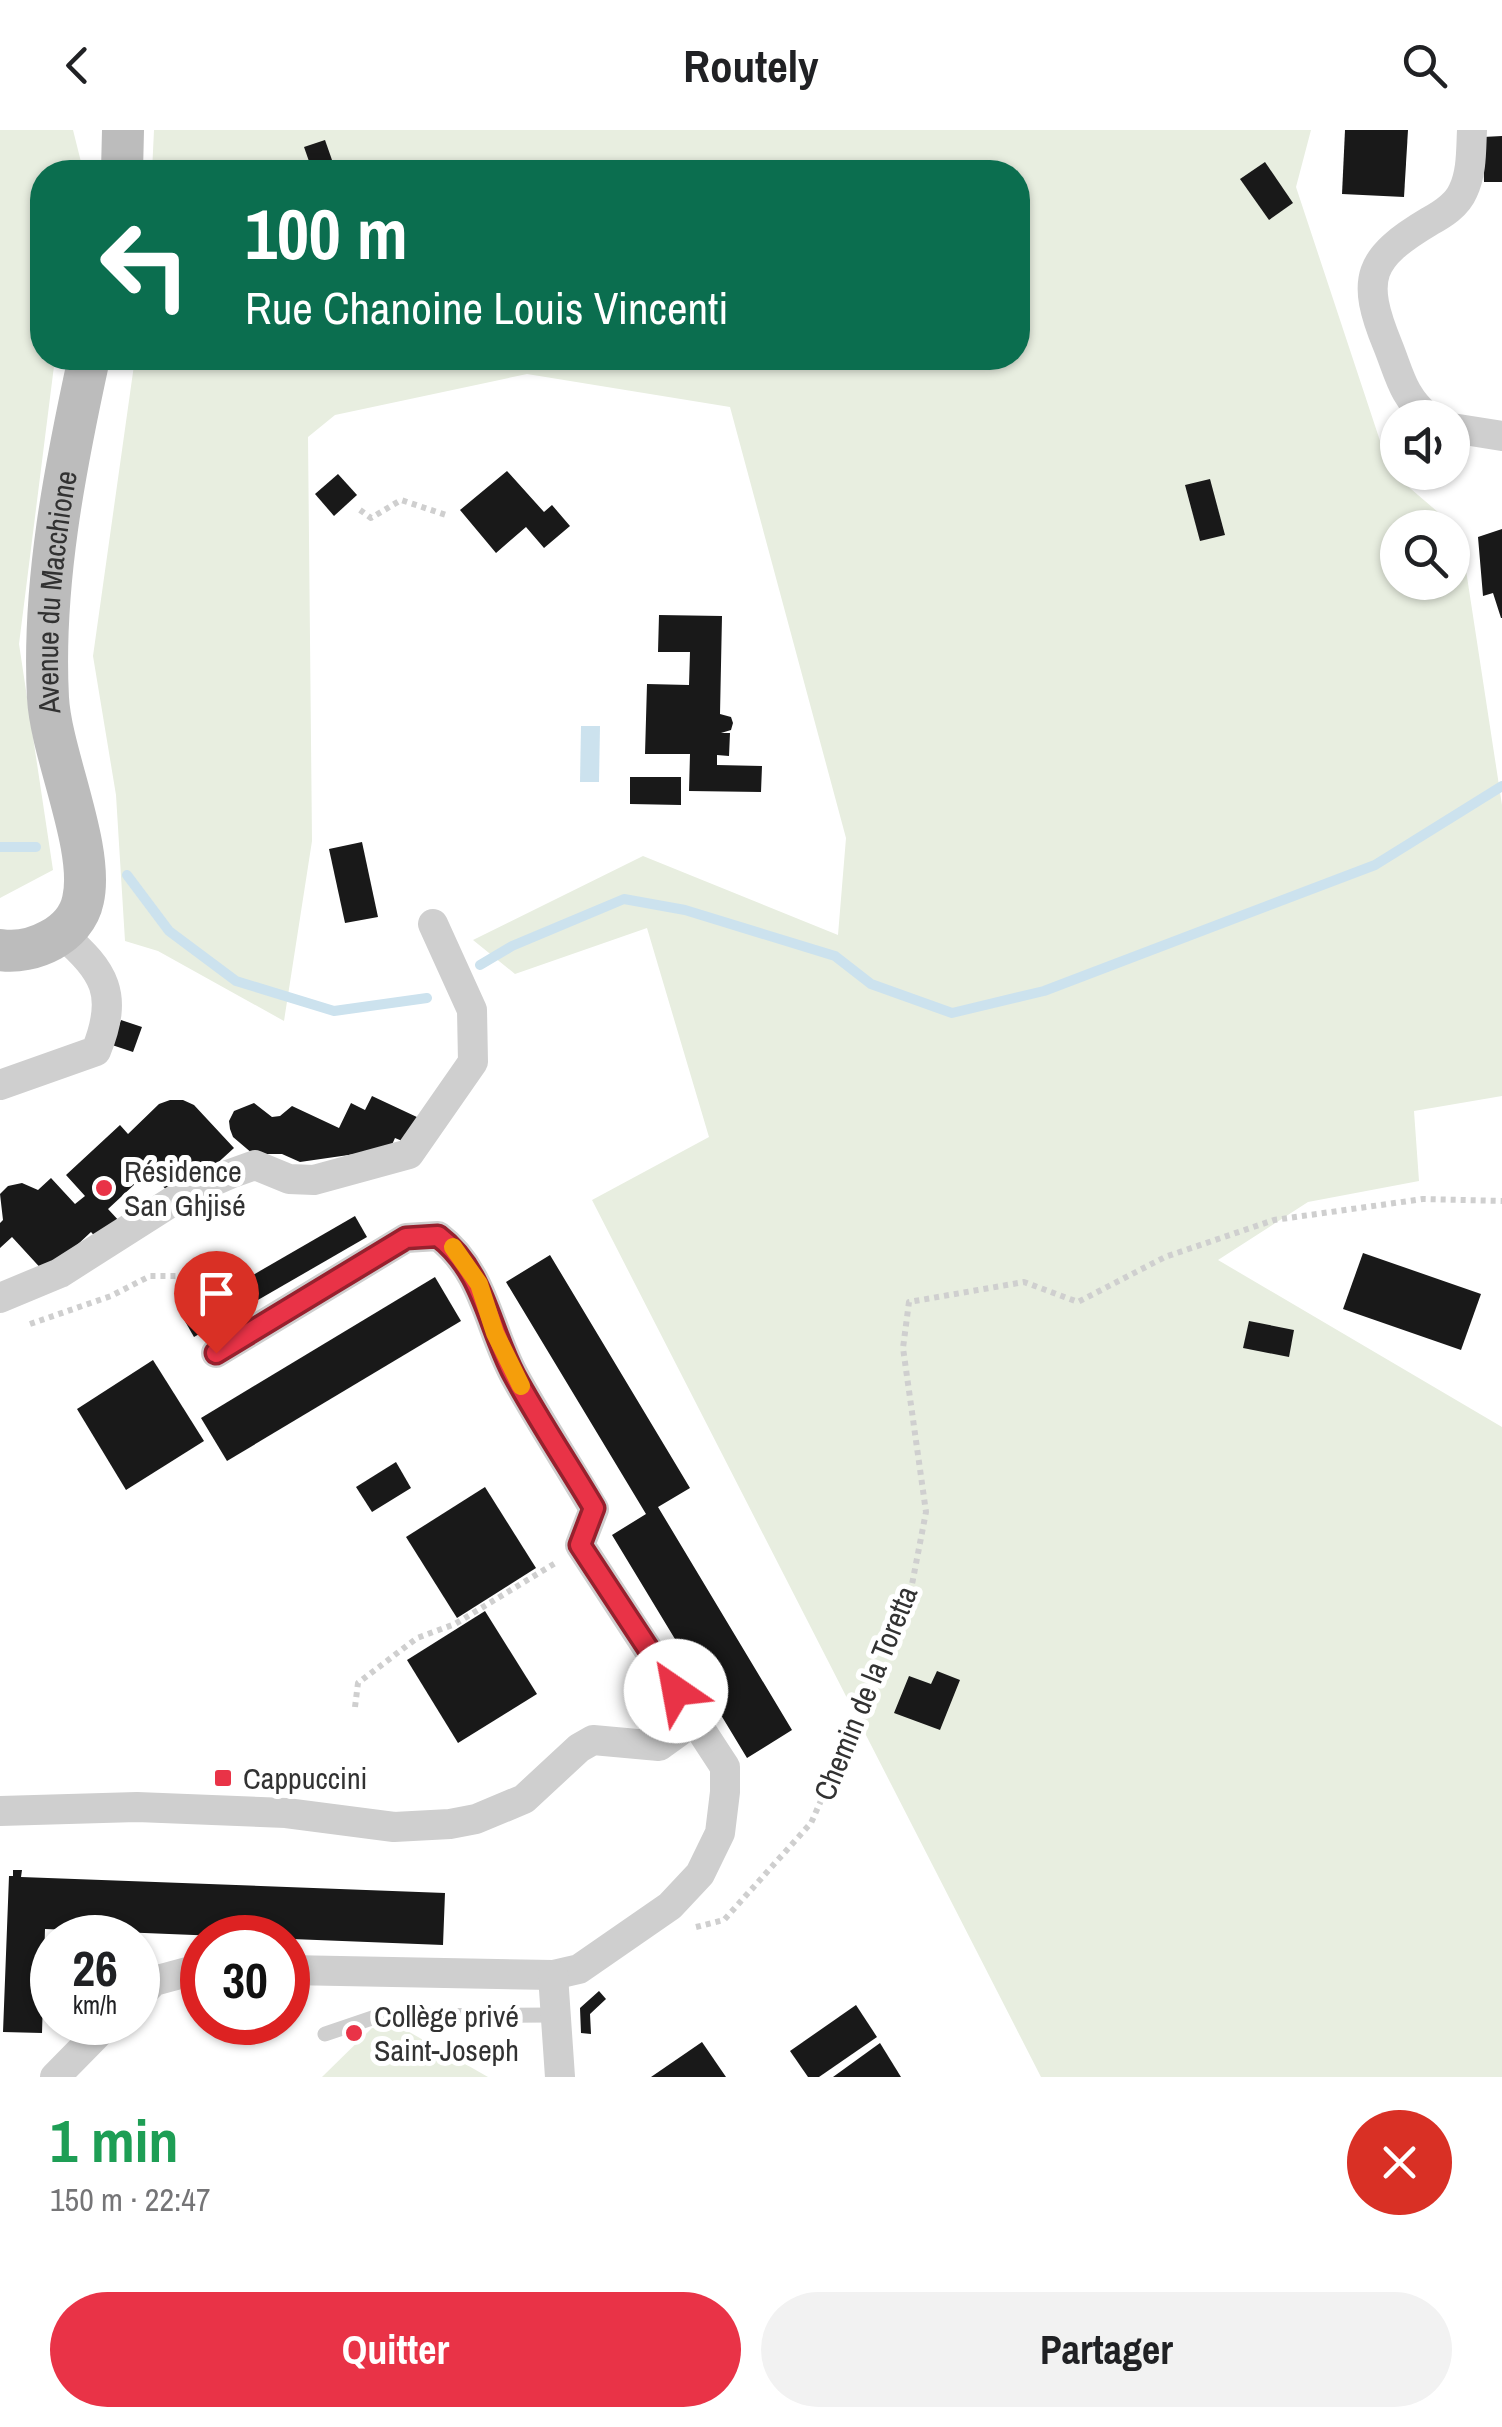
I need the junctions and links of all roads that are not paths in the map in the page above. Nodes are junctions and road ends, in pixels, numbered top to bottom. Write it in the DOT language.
graph roads {
  1 [pos="123,130"];
  2 [pos="1472,130"];
  3 [pos="122,160"];
  4 [pos="87,370"];
  5 [pos="1409,400"];
  6 [pos="1470,431"];
  7 [pos="1502,436"];
  8 [pos="433,924"];
  9 [pos="62,934"];
  10 [pos="0,950"];
  11 [pos="0,1086"];
  12 [pos="0,1298"];
  13 [pos="216,1353"];
  14 [pos="695,1720"];
  15 [pos="0,1811"];
  16 [pos="310,1970"];
  17 [pos="554,1975"];
  18 [pos="556,2015"];
  19 [pos="325,2034"];
  20 [pos="86,2045"];
  21 [pos="55,2077"];
  22 [pos="560,2077"];
  1 -- 3 [label="main road"];
  2 -- 5 [label="street"];
  4 -- 9 [label="main road, Avenue du Macchione"];
  6 -- 7 [label="street"];
  8 -- 12 [label="street"];
  9 -- 10 [label="main road"];
  9 -- 11 [label="street"];
  13 -- 14 [label="street"];
  14 -- 15 [label="street"];
  14 -- 17 [label="street"];
  16 -- 17 [label="street"];
  17 -- 18 [label="street"];
  18 -- 19 [label="lane"];
  18 -- 22 [label="street"];
  20 -- 21 [label="street"];
}
